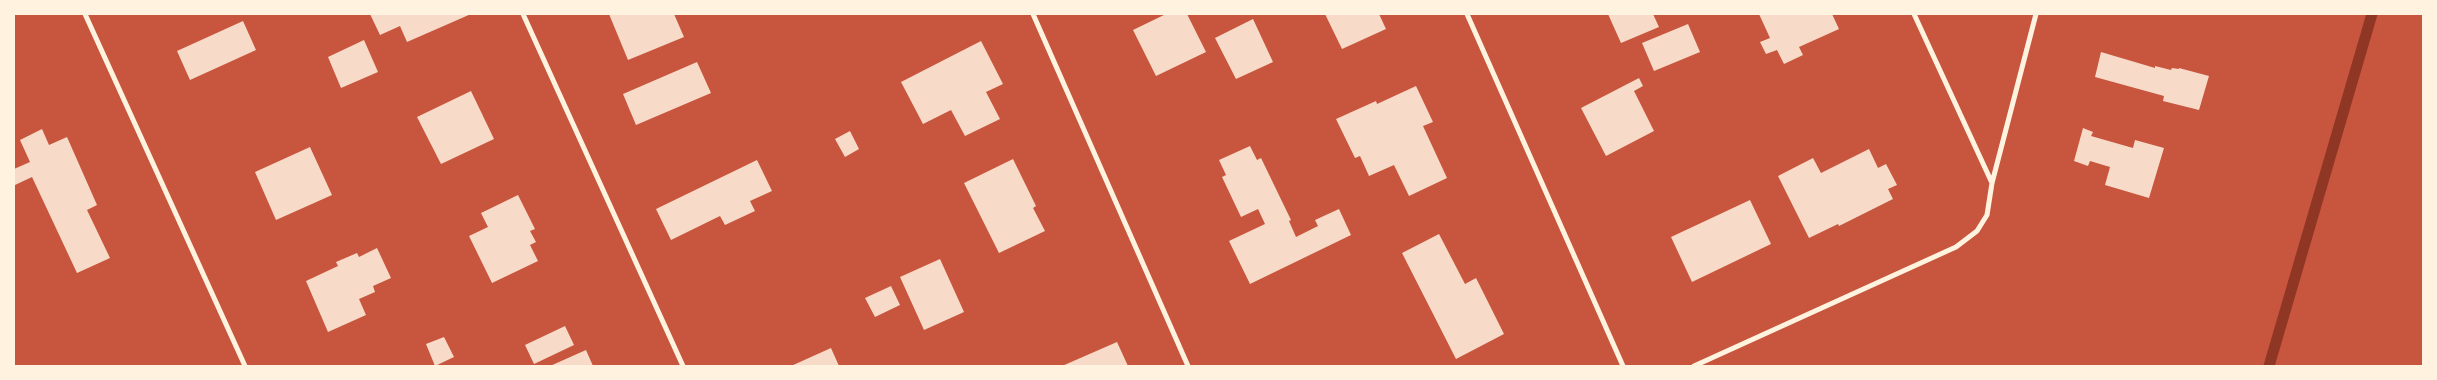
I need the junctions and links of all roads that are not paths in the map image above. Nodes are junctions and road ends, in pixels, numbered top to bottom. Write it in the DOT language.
graph roads {
  1 [pos="85,14"];
  2 [pos="523,14"];
  3 [pos="1033,14"];
  4 [pos="1467,14"];
  5 [pos="1914,14"];
  6 [pos="2036,14"];
  7 [pos="1992,183"];
  8 [pos="245,366"];
  9 [pos="684,366"];
  10 [pos="1188,366"];
  11 [pos="1623,366"];
  12 [pos="1694,366"];
  1 -- 8 [label="street"];
  2 -- 9 [label="street"];
  3 -- 10 [label="street"];
  4 -- 11 [label="street"];
  5 -- 7 [label="street"];
  6 -- 7 [label="street"];
  7 -- 12 [label="street"];
}
